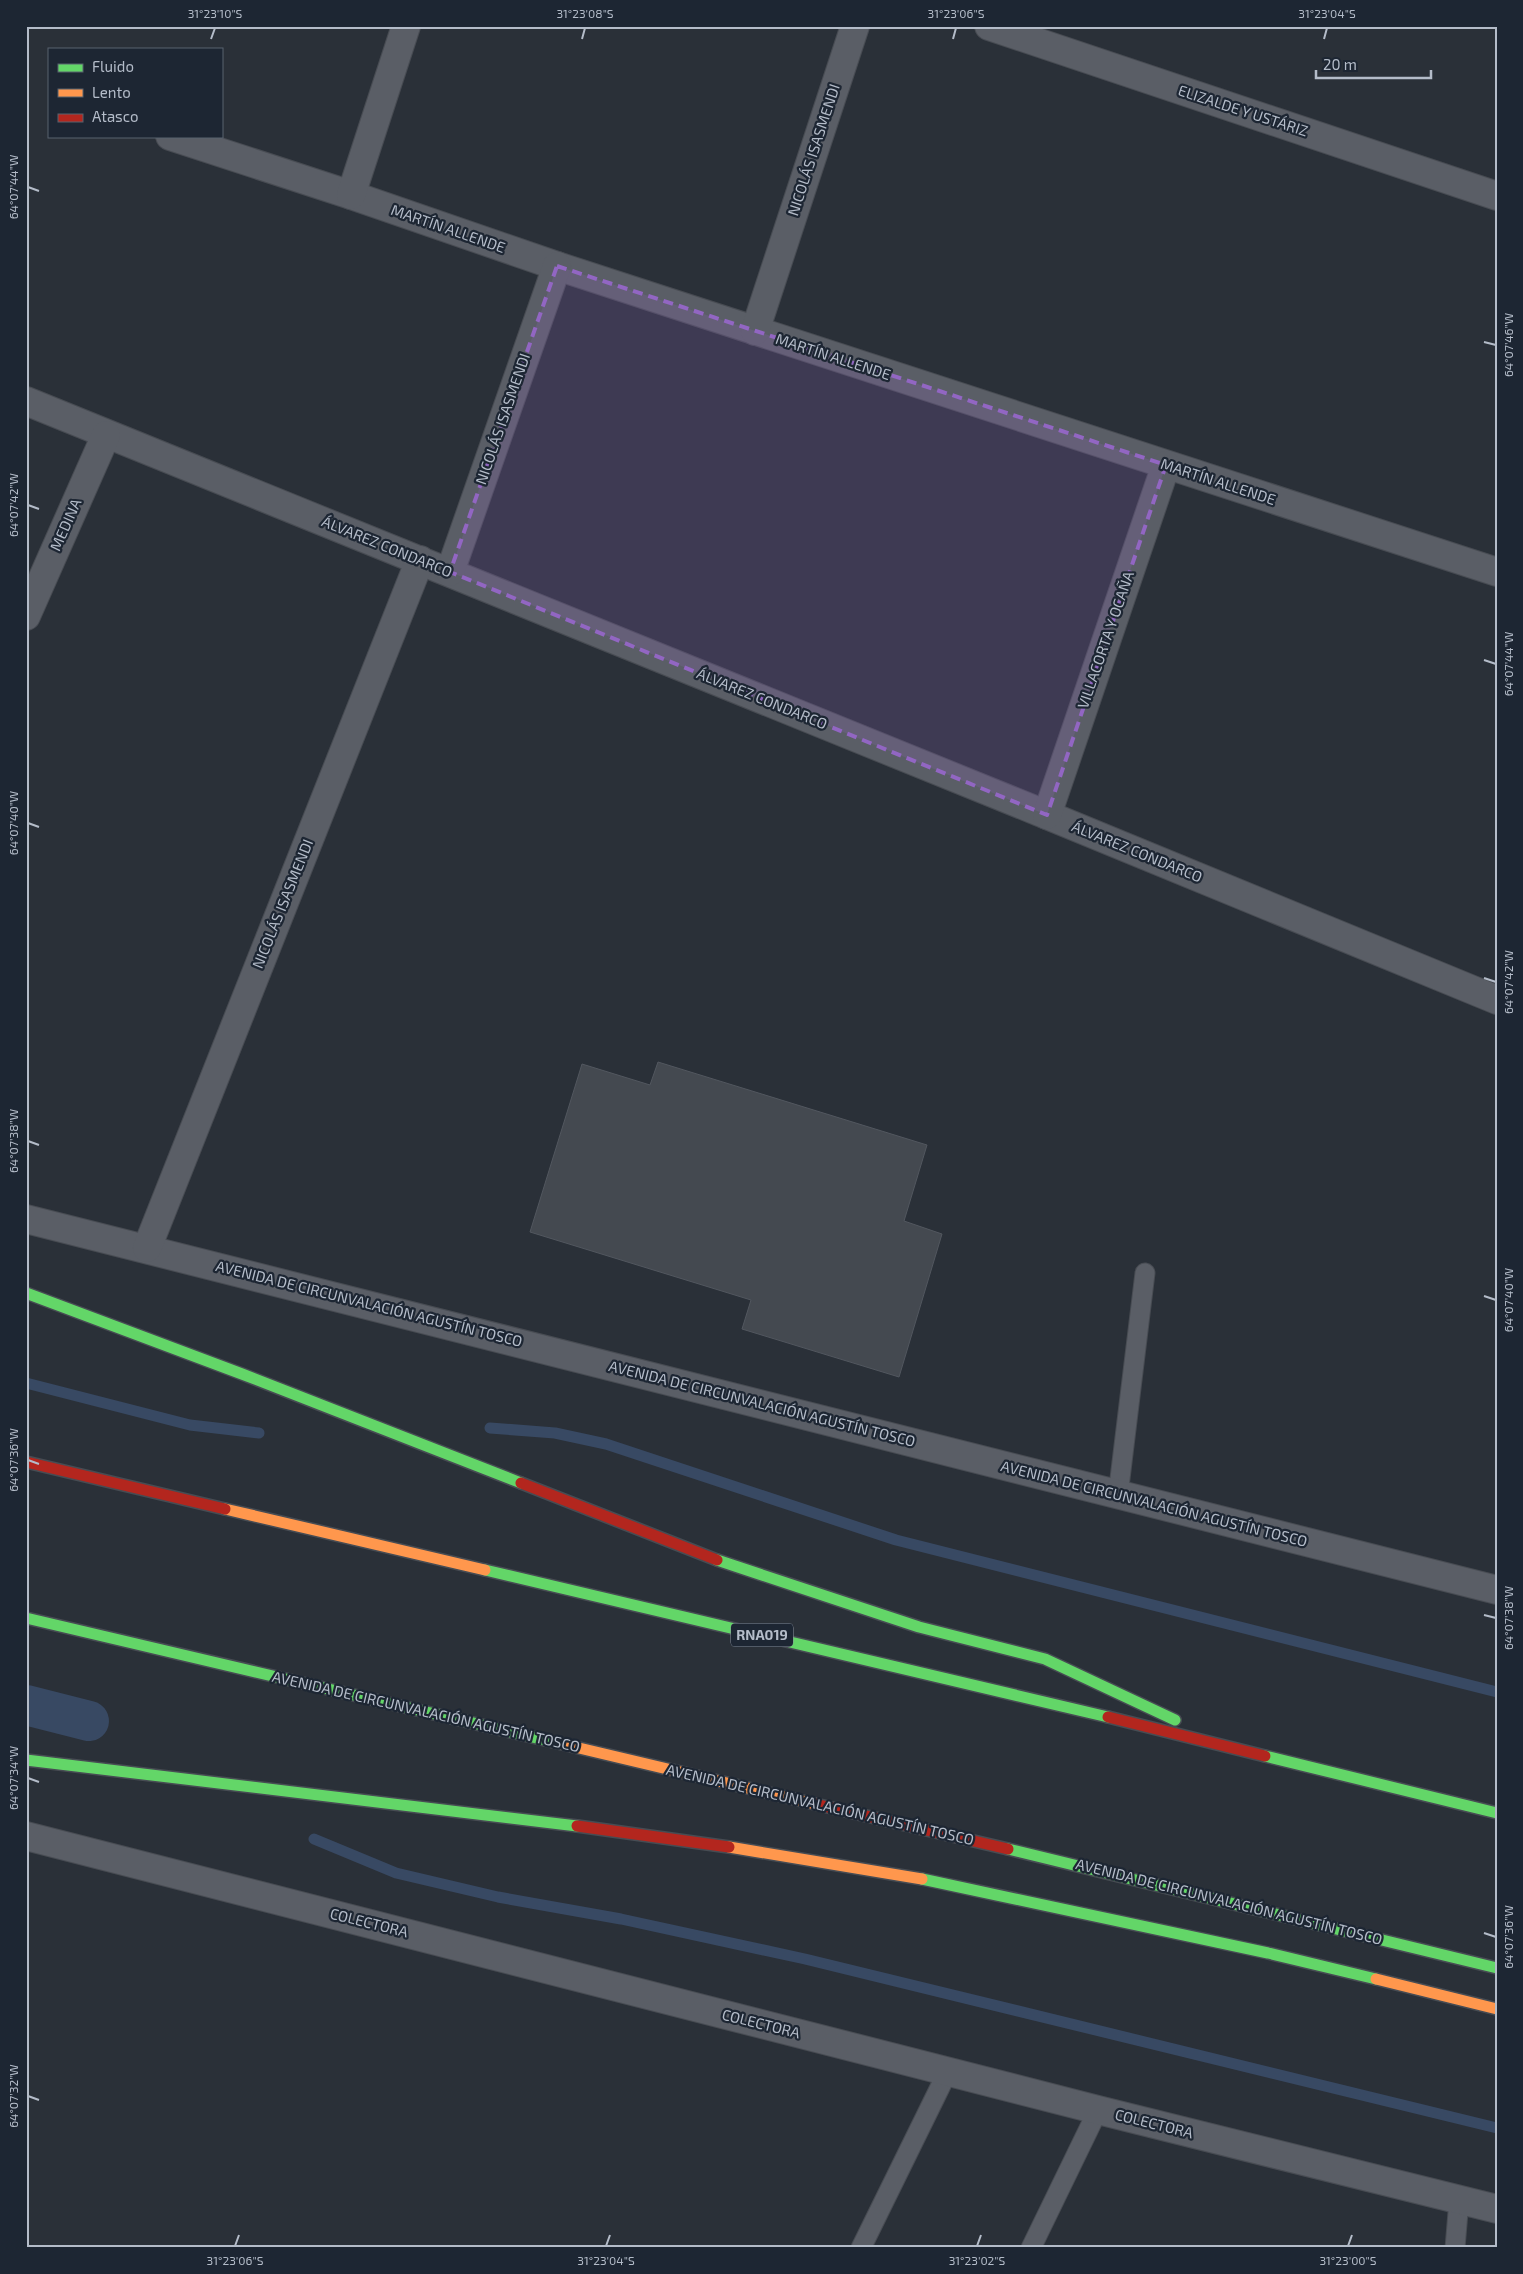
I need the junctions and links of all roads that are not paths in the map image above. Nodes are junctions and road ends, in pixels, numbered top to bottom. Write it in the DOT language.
graph roads {
  1 [pos="406,26"];
  2 [pos="855,26"];
  3 [pos="989,26"];
  4 [pos="176,138"];
  5 [pos="350,195"];
  6 [pos="1497,196"];
  7 [pos="557,266"];
  8 [pos="755,331"];
  9 [pos="26,402"];
  10 [pos="106,435"];
  11 [pos="1166,465"];
  12 [pos="420,560"];
  13 [pos="450,572"];
  14 [pos="1497,572"];
  15 [pos="26,616"];
  16 [pos="1047,814"];
  17 [pos="1497,1000"];
  18 [pos="26,1219"];
  19 [pos="147,1248"];
  20 [pos="1145,1273"];
  21 [pos="26,1293"];
  22 [pos="26,1462"];
  23 [pos="1118,1495"];
  24 [pos="1497,1590"];
  25 [pos="26,1618"];
  26 [pos="1228,1745"];
  27 [pos="26,1760"];
  28 [pos="1497,1813"];
  29 [pos="26,1836"];
  30 [pos="1497,1968"];
  31 [pos="1497,2009"];
  32 [pos="948,2071"];
  33 [pos="1098,2110"];
  34 [pos="1459,2200"];
  35 [pos="1497,2209"];
  36 [pos="861,2248"];
  37 [pos="1031,2248"];
  38 [pos="1455,2248"];
  1 -- 5 [label="street"];
  2 -- 8 [label="street, NICOLÁS ISASMENDI"];
  3 -- 6 [label="street, ELIZALDE Y USTÁRIZ"];
  4 -- 5 [label="street, MARTÍN ALLENDE"];
  5 -- 7 [label="street, MARTÍN ALLENDE"];
  7 -- 8 [label="street, MARTÍN ALLENDE"];
  7 -- 13 [label="street, NICOLÁS ISASMENDI"];
  8 -- 11 [label="street, MARTÍN ALLENDE"];
  9 -- 10 [label="street, ÁLVAREZ CONDARCO"];
  10 -- 12 [label="street, ÁLVAREZ CONDARCO"];
  10 -- 15 [label="street, MEDINA"];
  11 -- 14 [label="street, MARTÍN ALLENDE"];
  11 -- 16 [label="street, VILLACORTA Y OCAÑA"];
  12 -- 13 [label="street, ÁLVAREZ CONDARCO"];
  12 -- 19 [label="street, NICOLÁS ISASMENDI"];
  13 -- 16 [label="street, ÁLVAREZ CONDARCO"];
  16 -- 17 [label="street, ÁLVAREZ CONDARCO"];
  18 -- 19 [label="street, AVENIDA DE CIRCUNVALACIÓN AGUSTÍN TOSCO"];
  19 -- 23 [label="street, AVENIDA DE CIRCUNVALACIÓN AGUSTÍN TOSCO"];
  20 -- 23 [label="lane"];
  21 -- 26 [label="highway"];
  22 -- 26 [label="highway, RNA019"];
  23 -- 24 [label="street, AVENIDA DE CIRCUNVALACIÓN AGUSTÍN TOSCO"];
  25 -- 30 [label="highway, AVENIDA DE CIRCUNVALACIÓN AGUSTÍN TOSCO"];
  26 -- 28 [label="highway, RNA019"];
  27 -- 31 [label="highway"];
  29 -- 32 [label="street, COLECTORA"];
  32 -- 33 [label="street, COLECTORA"];
  32 -- 36 [label="lane"];
  33 -- 34 [label="street, COLECTORA"];
  33 -- 37 [label="lane"];
  34 -- 35 [label="street, COLECTORA"];
  34 -- 38 [label="lane"];
}
